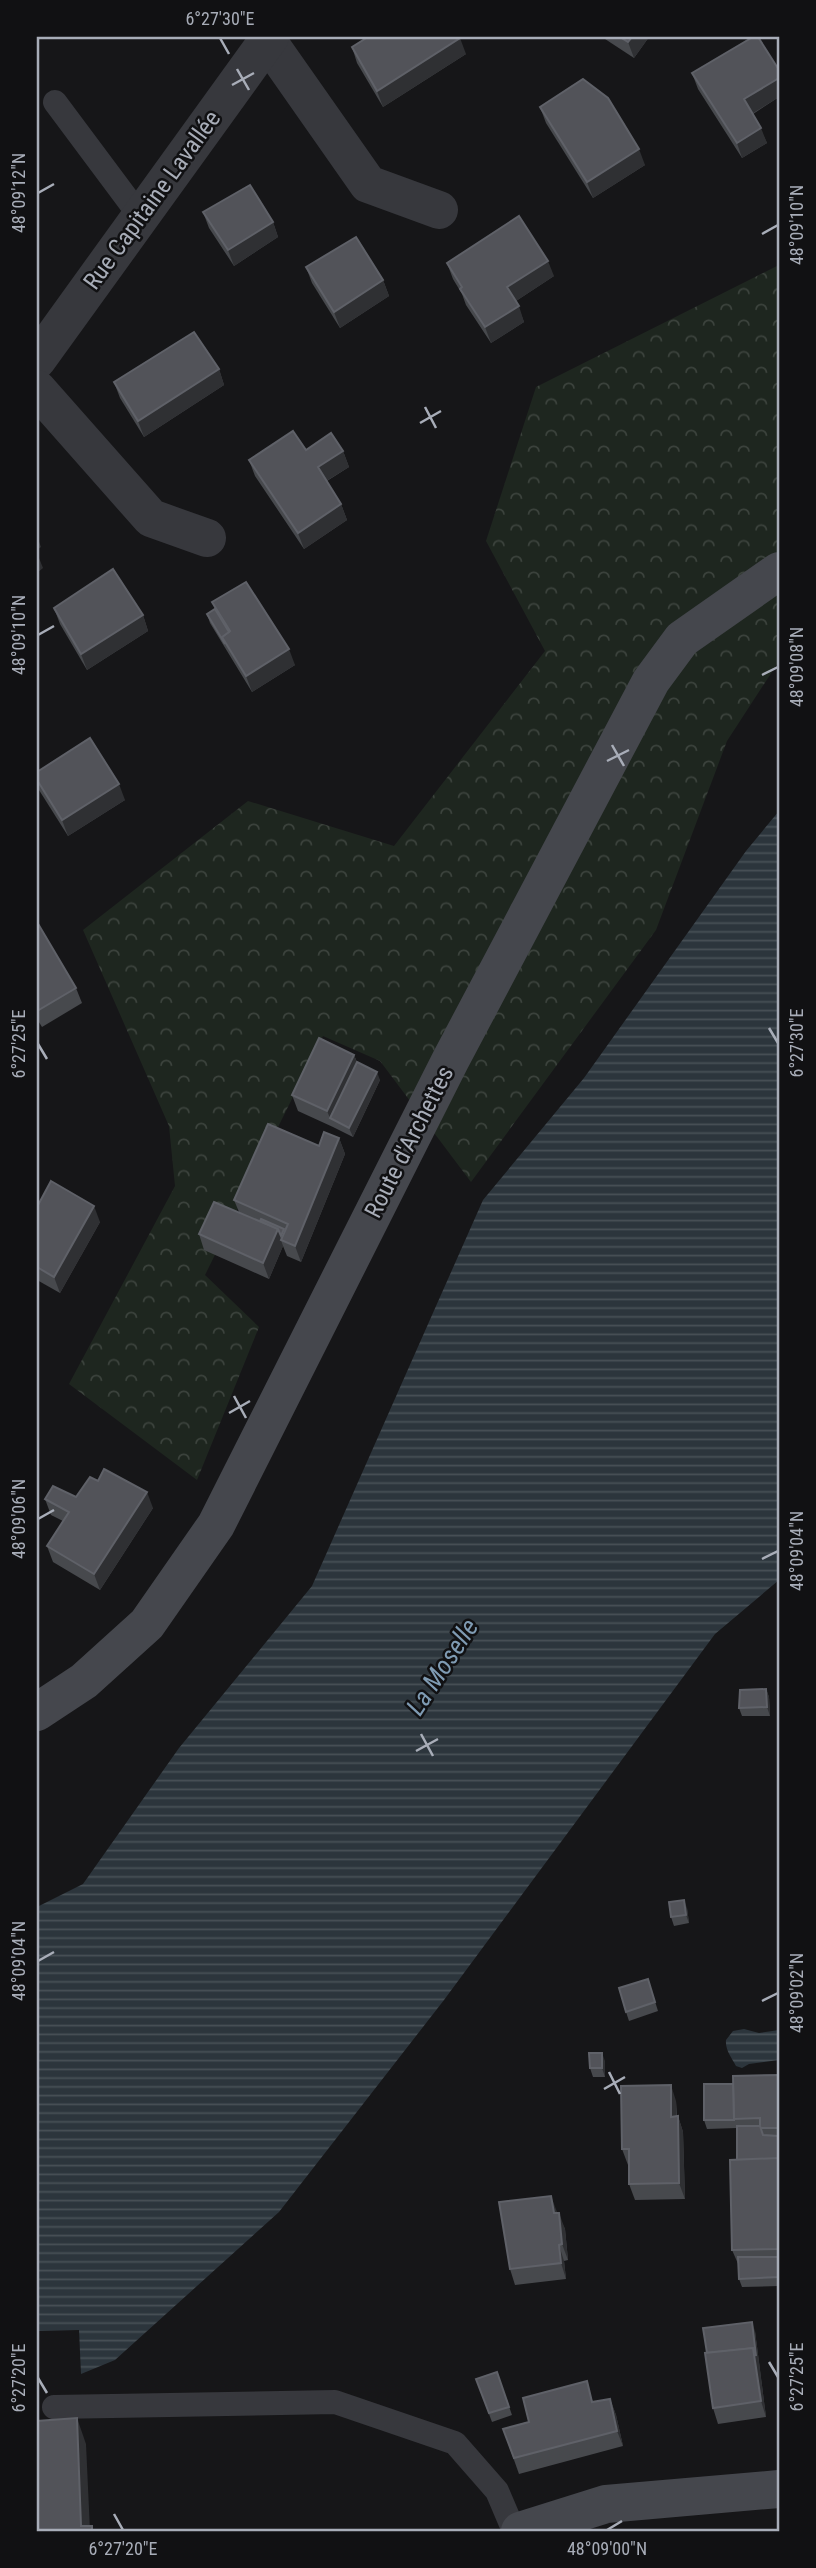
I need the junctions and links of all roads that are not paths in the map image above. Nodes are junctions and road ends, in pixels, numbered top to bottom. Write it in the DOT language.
graph roads {
  1 [pos="268,38"];
  2 [pos="55,102"];
  3 [pos="439,210"];
  4 [pos="140,216"];
  5 [pos="37,360"];
  6 [pos="37,389"];
  7 [pos="207,538"];
  8 [pos="779,571"];
  9 [pos="37,1712"];
  10 [pos="54,2407"];
  11 [pos="779,2489"];
  12 [pos="514,2531"];
  13 [pos="520,2531"];
  1 -- 3 [label="street, Rue Capitaine Lavallée"];
  1 -- 4 [label="street, Rue Capitaine Lavallée"];
  2 -- 4 [label="lane"];
  4 -- 5 [label="street, Rue Capitaine Lavallée"];
  6 -- 7 [label="street"];
  8 -- 9 [label="street, Route d'Archettes"];
  10 -- 12 [label="lane"];
  11 -- 13 [label="street"];
}
